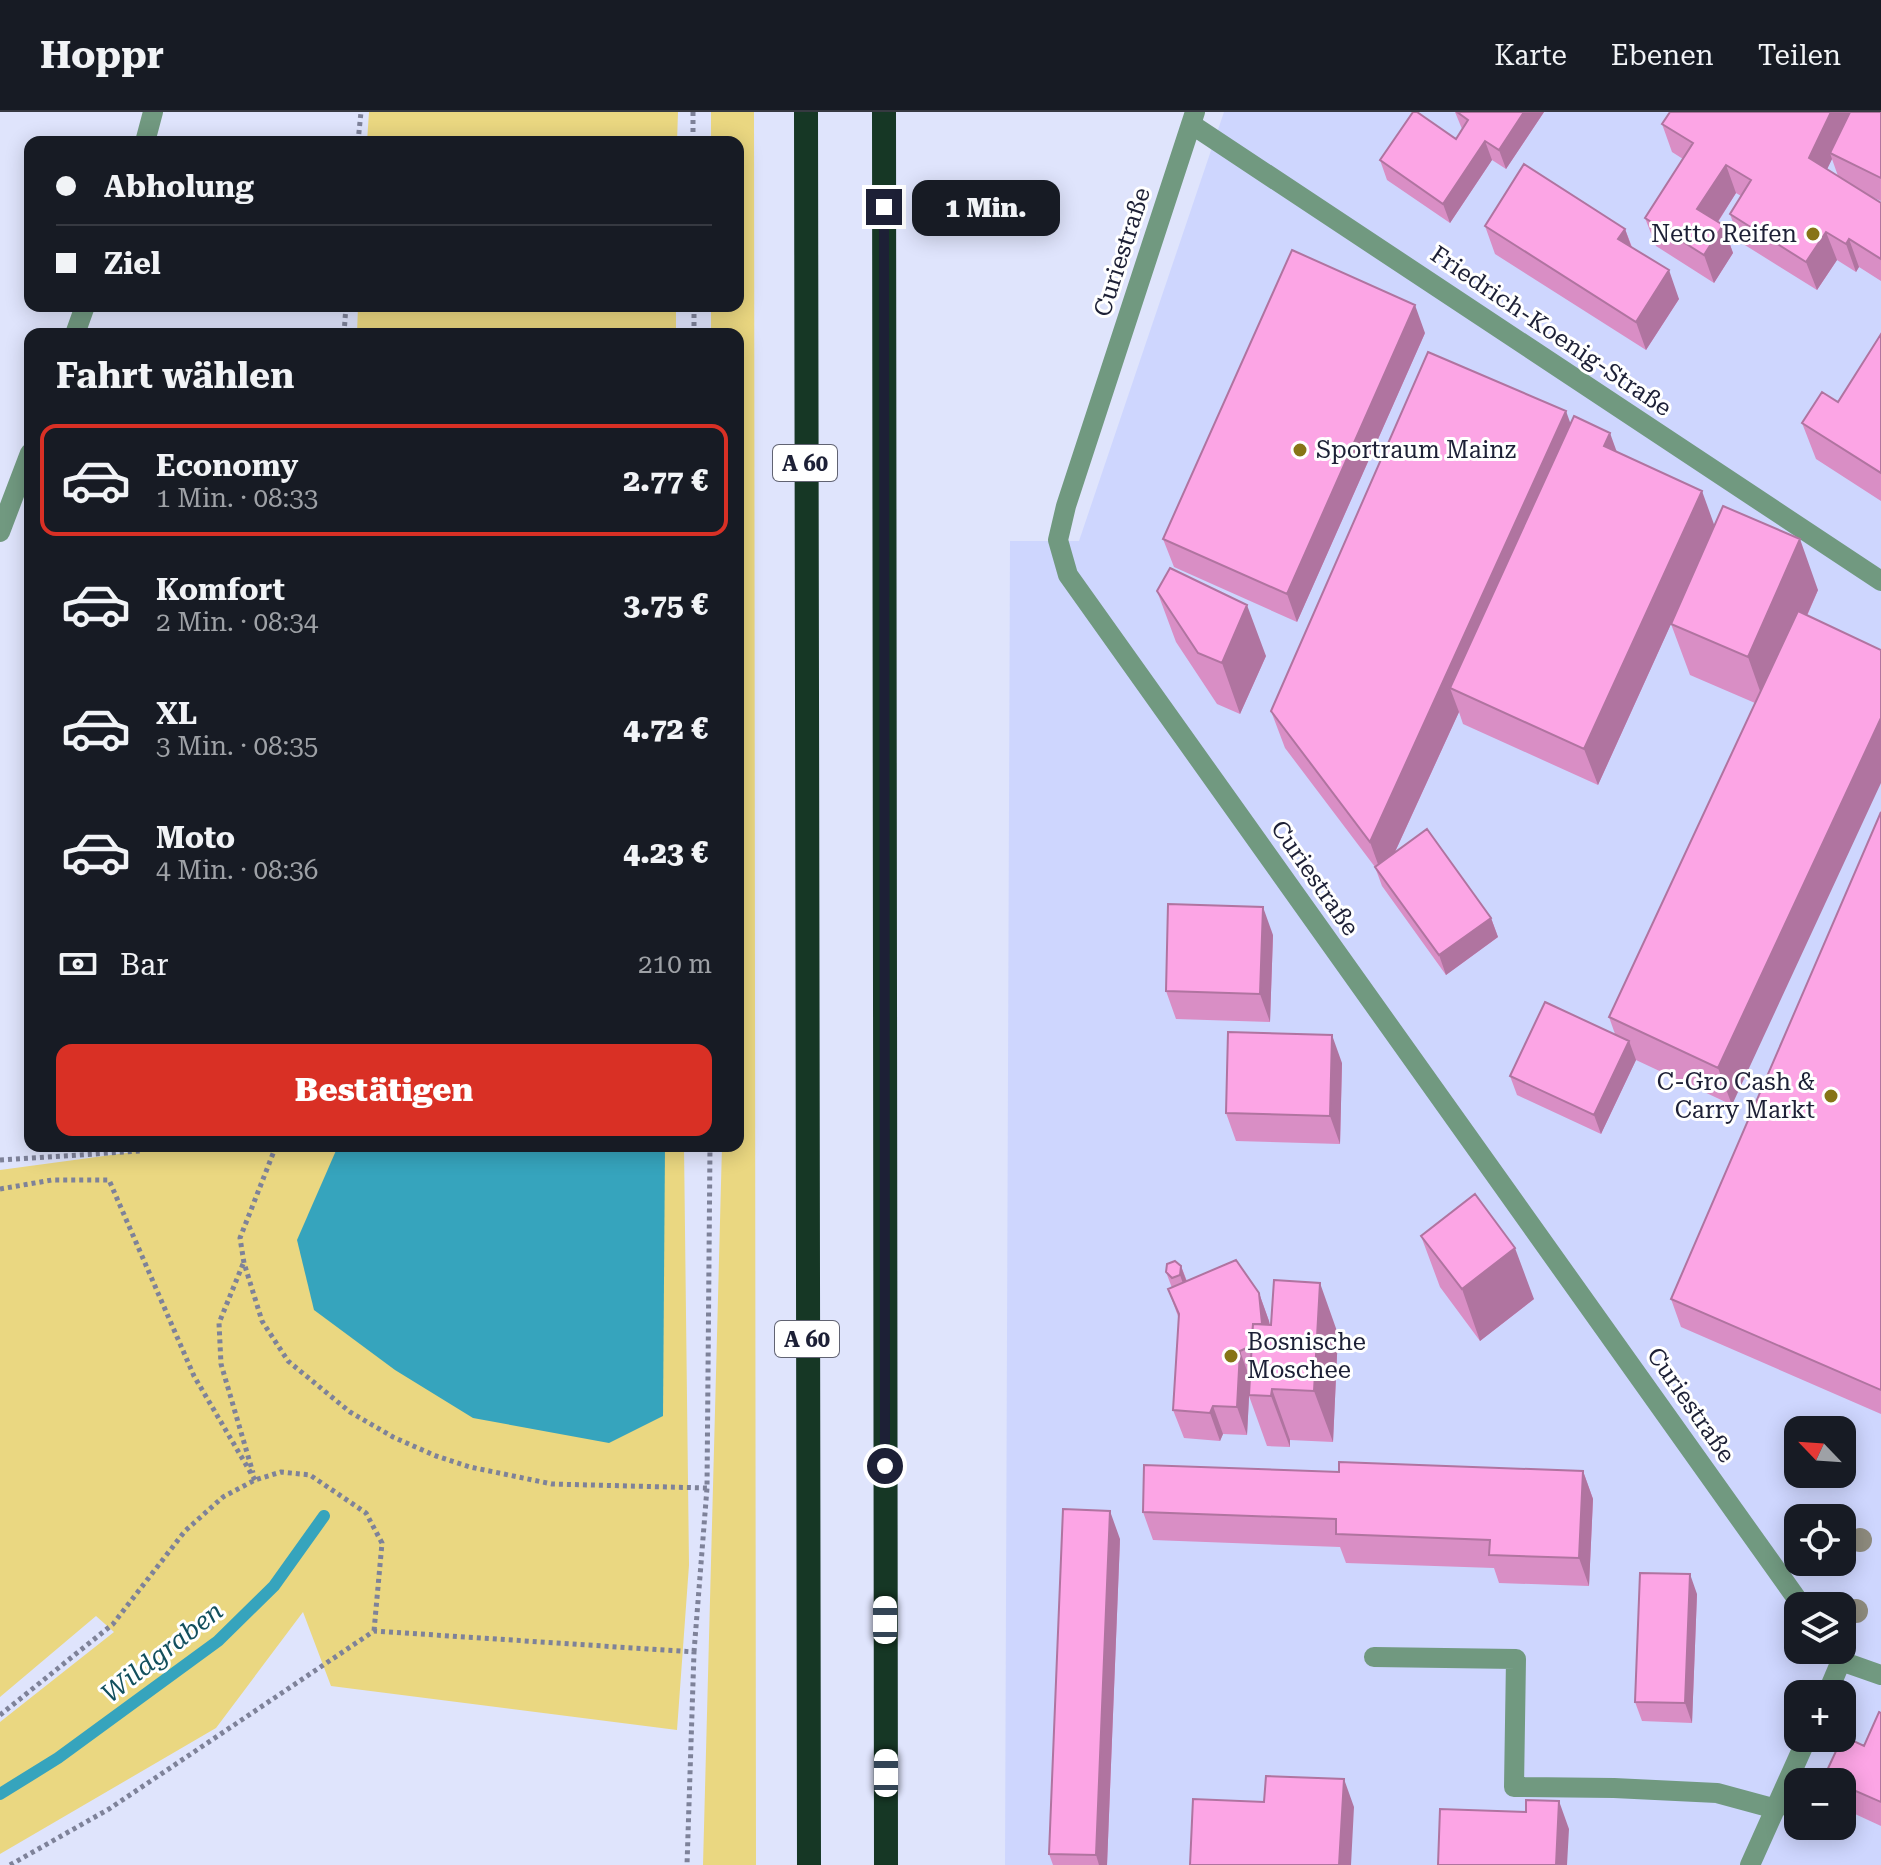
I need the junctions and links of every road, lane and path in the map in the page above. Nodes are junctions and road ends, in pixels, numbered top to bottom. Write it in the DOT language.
graph roads {
  1 [pos="153,112"];
  2 [pos="361,112"];
  3 [pos="693,112"];
  4 [pos="806,112"];
  5 [pos="884,112"];
  6 [pos="1193,118"];
  7 [pos="147,136"];
  8 [pos="359,136"];
  9 [pos="693,136"];
  10 [pos="24,469"];
  11 [pos="0,532"];
  12 [pos="1881,581"];
  13 [pos="125,1152"];
  14 [pos="274,1152"];
  15 [pos="710,1152"];
  16 [pos="0,1160"];
  17 [pos="0,1189"];
  18 [pos="244,1263"];
  19 [pos="255,1480"];
  20 [pos="707,1488"];
  21 [pos="1792,1592"];
  22 [pos="374,1631"];
  23 [pos="694,1652"];
  24 [pos="1374,1657"];
  25 [pos="1856,1664"];
  26 [pos="1881,1675"];
  27 [pos="0,1715"];
  28 [pos="1801,1752"];
  29 [pos="1776,1809"];
  30 [pos="10,1865"];
  31 [pos="687,1865"];
  32 [pos="809,1865"];
  33 [pos="886,1865"];
  34 [pos="1750,1865"];
  1 -- 7 [label="street"];
  2 -- 8 [label="path"];
  3 -- 9 [label="path"];
  4 -- 32 [label="highway, A 60"];
  5 -- 33 [label="highway"];
  6 -- 12 [label="street, Friedrich-Koenig-Straße"];
  6 -- 21 [label="street, Curiestraße"];
  10 -- 11 [label="street"];
  13 -- 16 [label="path"];
  14 -- 18 [label="path"];
  15 -- 20 [label="path"];
  17 -- 19 [label="path"];
  18 -- 19 [label="path"];
  18 -- 20 [label="path"];
  19 -- 22 [label="path"];
  19 -- 27 [label="path"];
  20 -- 23 [label="path"];
  22 -- 23 [label="path"];
  22 -- 30 [label="path"];
  23 -- 31 [label="path"];
  24 -- 29 [label="street"];
  25 -- 26 [label="street"];
  28 -- 29 [label="street"];
  29 -- 34 [label="street"];
}
